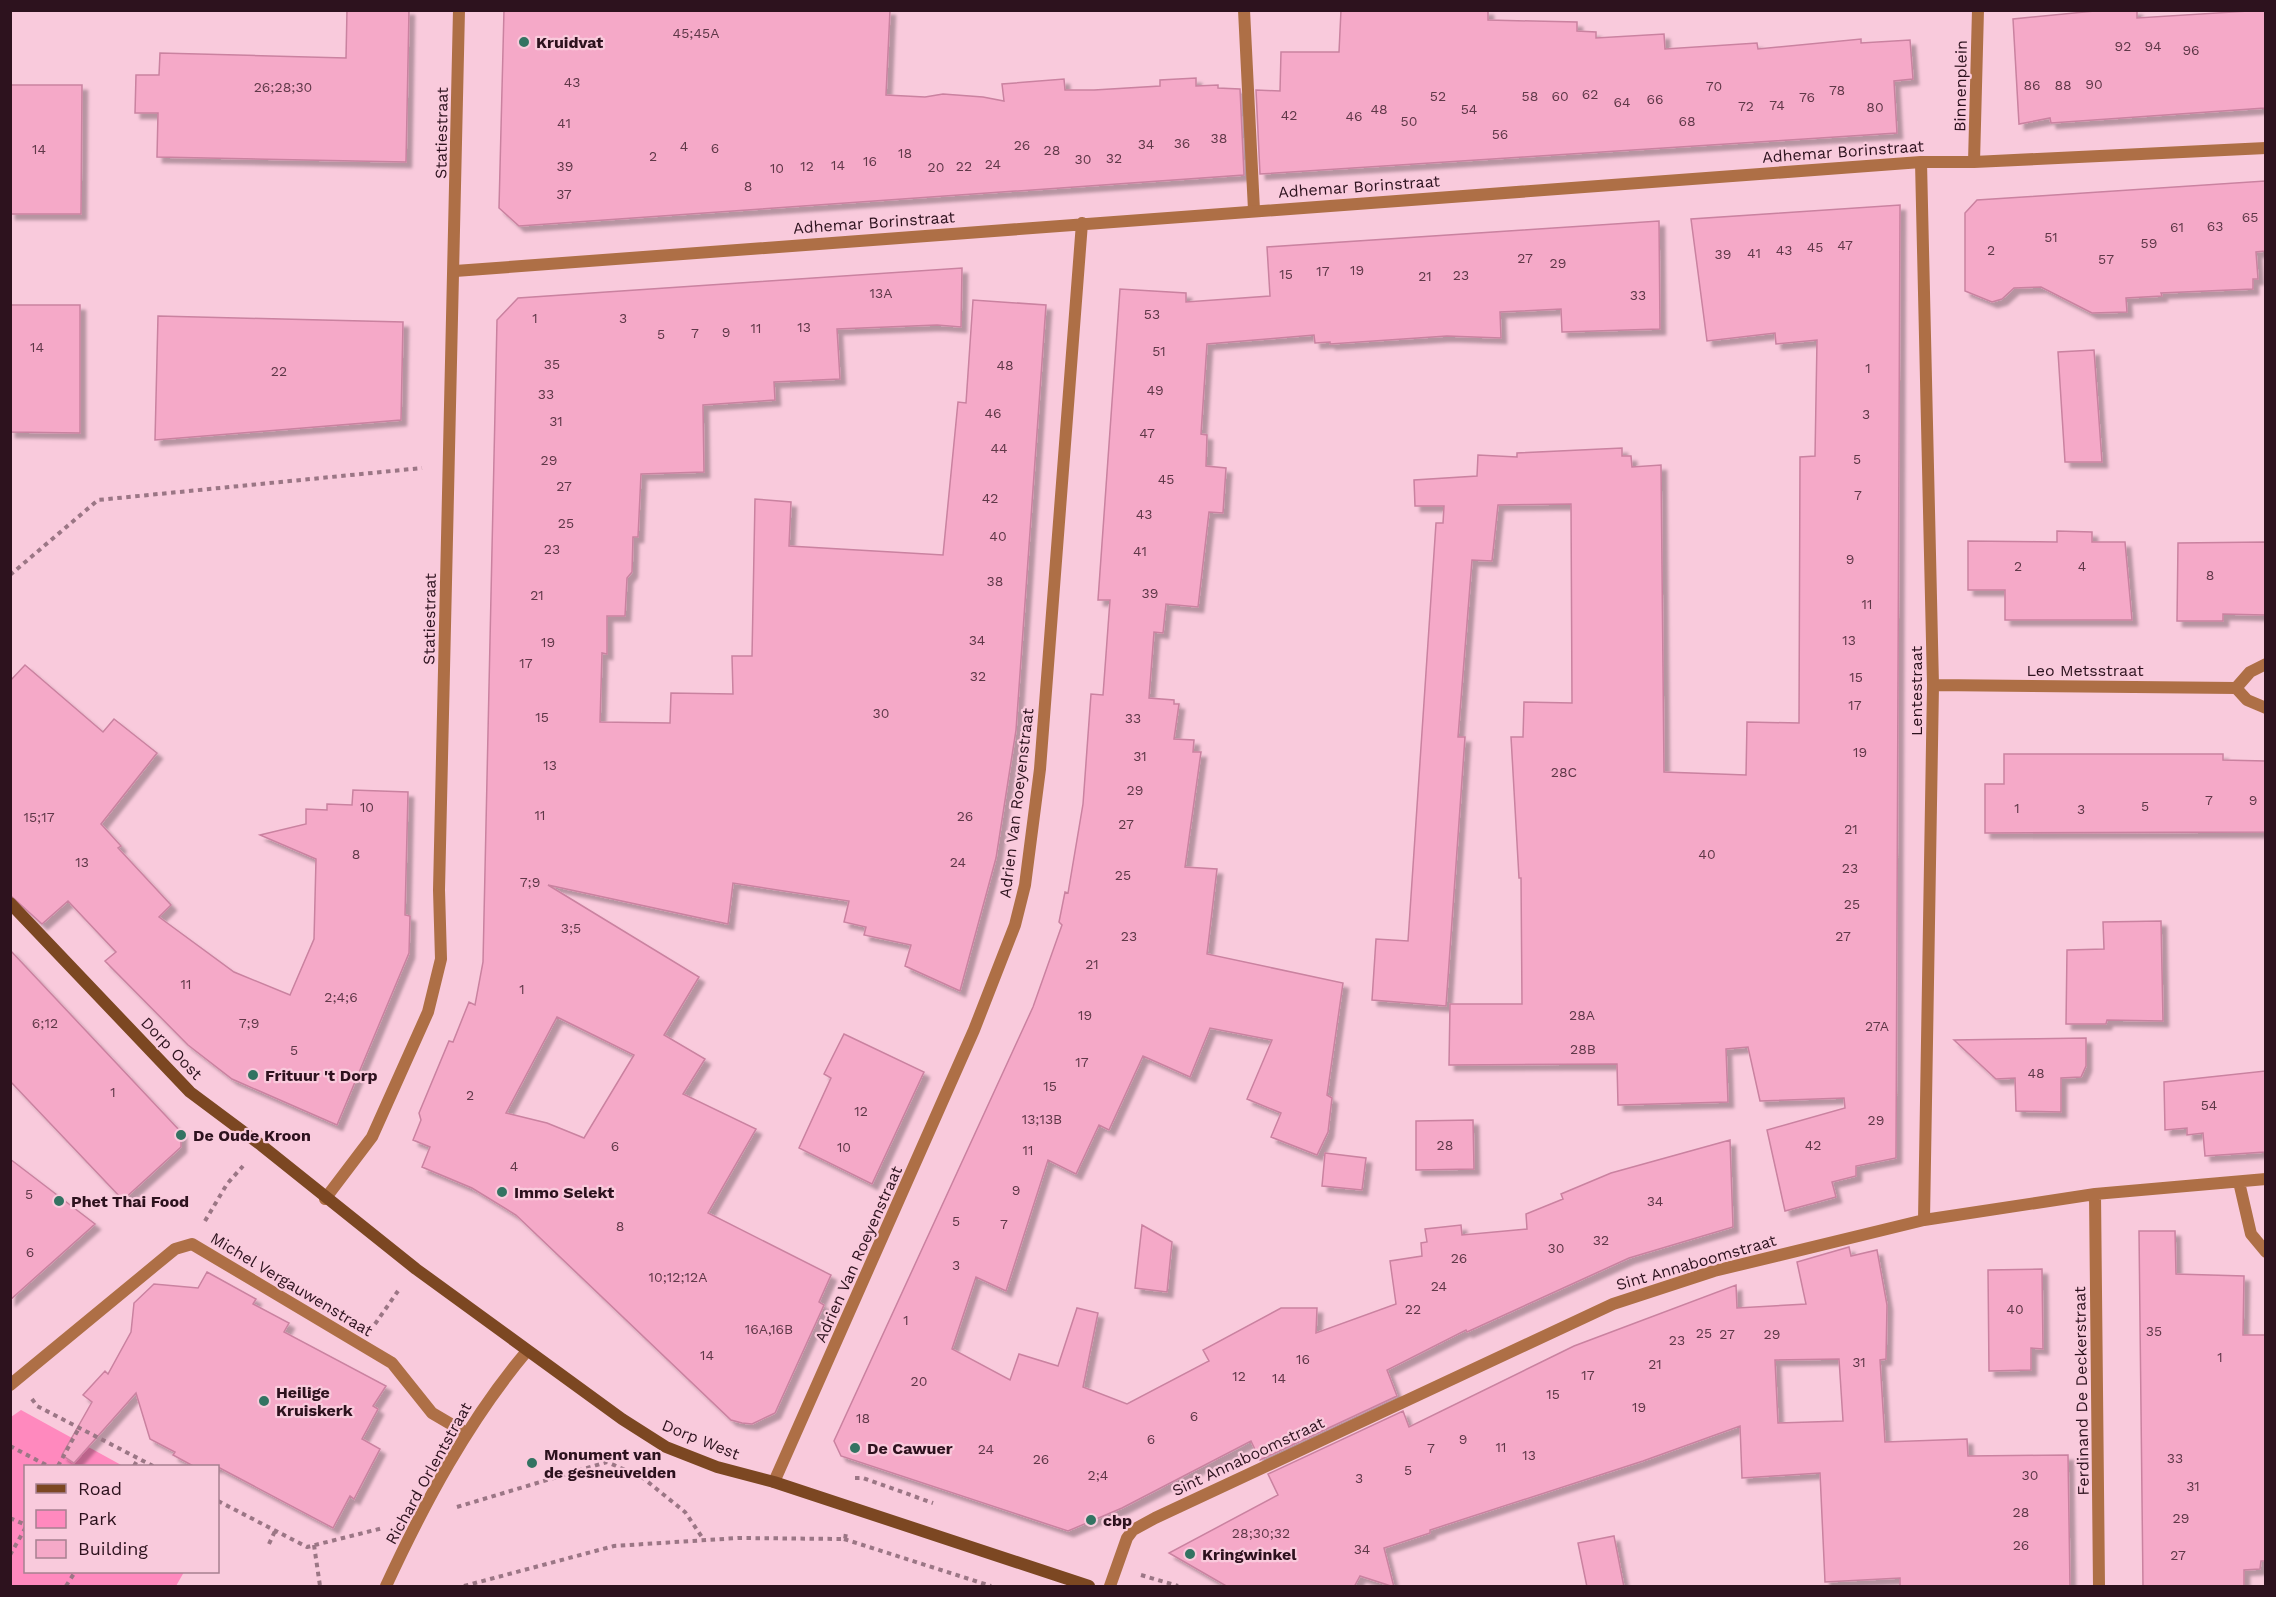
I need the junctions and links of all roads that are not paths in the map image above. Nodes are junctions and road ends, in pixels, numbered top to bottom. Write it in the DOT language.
graph roads {
  1 [pos="459,10"];
  2 [pos="1244,10"];
  3 [pos="1978,10"];
  4 [pos="2265,148"];
  5 [pos="1921,162"];
  6 [pos="1974,162"];
  7 [pos="1254,210"];
  8 [pos="1082,223"];
  9 [pos="455,271"];
  10 [pos="2265,664"];
  11 [pos="1933,685"];
  12 [pos="2236,688"];
  13 [pos="2265,708"];
  14 [pos="10,903"];
  15 [pos="2265,1179"];
  16 [pos="2239,1182"];
  17 [pos="2095,1194"];
  18 [pos="325,1199"];
  19 [pos="1924,1220"];
  20 [pos="2265,1252"];
  21 [pos="527,1351"];
  22 [pos="14,1383"];
  23 [pos="466,1433"];
  24 [pos="774,1482"];
  25 [pos="386,1587"];
  26 [pos="1089,1587"];
  27 [pos="1110,1587"];
  28 [pos="2099,1587"];
  1 -- 9 [label="street, Statiestraat"];
  2 -- 7 [label="street"];
  3 -- 6 [label="street, Binnenplein"];
  4 -- 6 [label="street, Adhemar Borinstraat"];
  5 -- 6 [label="street, Adhemar Borinstraat"];
  5 -- 7 [label="street, Adhemar Borinstraat"];
  5 -- 11 [label="street, Lentestraat"];
  7 -- 8 [label="street, Adhemar Borinstraat"];
  8 -- 9 [label="street, Adhemar Borinstraat"];
  8 -- 24 [label="street, Adrien Van Roeyenstraat"];
  9 -- 18 [label="street, Statiestraat"];
  10 -- 12 [label="street"];
  11 -- 12 [label="street, Leo Metsstraat"];
  11 -- 19 [label="street, Lentestraat"];
  12 -- 13 [label="street"];
  14 -- 18 [label="main road, Dorp Oost"];
  15 -- 16 [label="street, Sint Annaboomstraat"];
  16 -- 17 [label="street, Sint Annaboomstraat"];
  16 -- 20 [label="street"];
  17 -- 19 [label="street, Sint Annaboomstraat"];
  17 -- 28 [label="street, Ferdinand De Deckerstraat"];
  18 -- 21 [label="main road, Dorp West"];
  19 -- 27 [label="street, Sint Annaboomstraat"];
  21 -- 23 [label="street, Richard Orlentstraat"];
  21 -- 24 [label="main road, Dorp West"];
  22 -- 23 [label="street, Michel Vergauwenstraat"];
  23 -- 25 [label="street, Richard Orlentstraat"];
  24 -- 26 [label="main road, Dorp West"];
}
